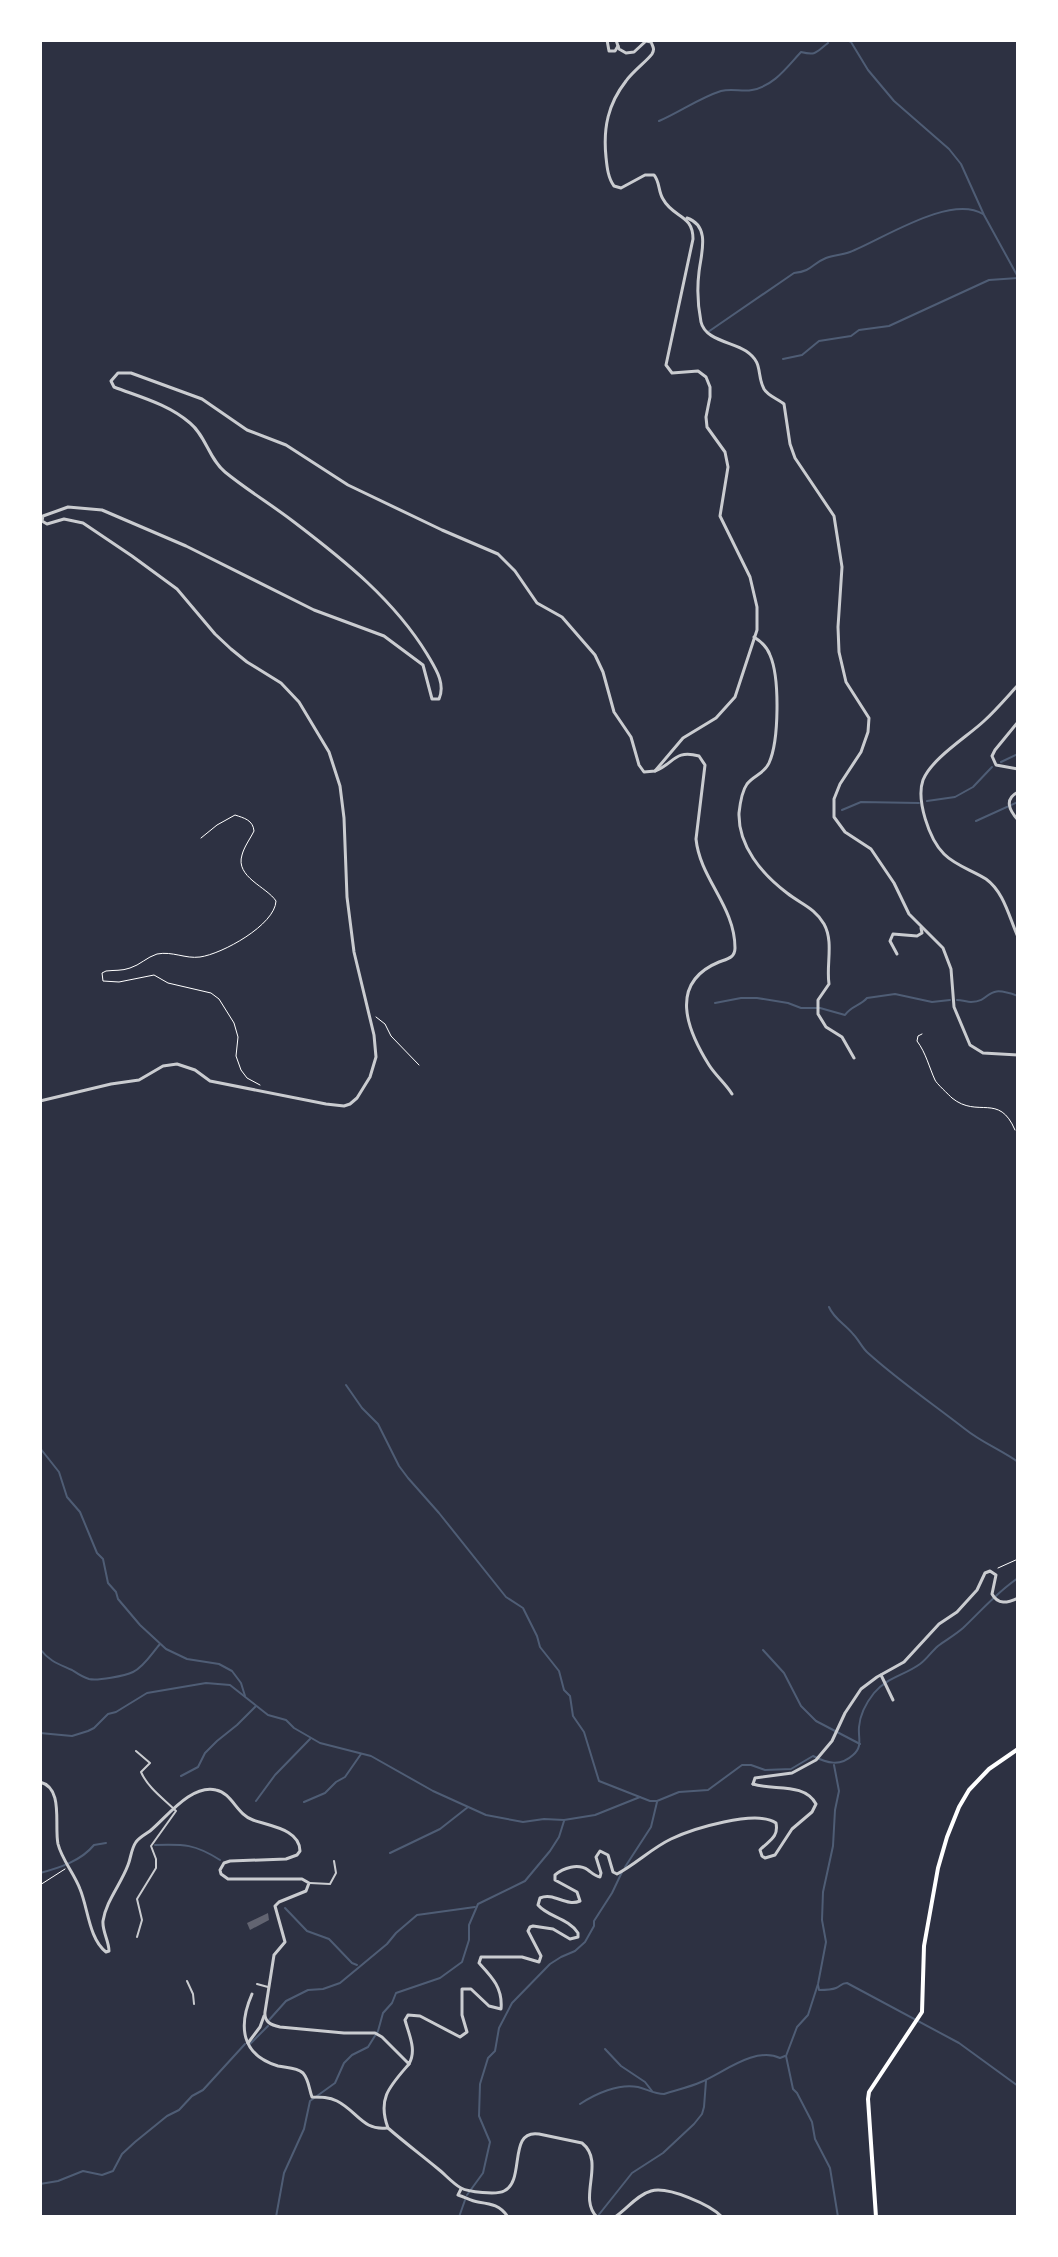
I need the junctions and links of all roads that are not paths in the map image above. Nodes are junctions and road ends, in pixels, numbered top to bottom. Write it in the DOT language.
graph roads {
  1 [pos="607,40"];
  2 [pos="616,40"];
  3 [pos="618,46"];
  4 [pos="684,217"];
  5 [pos="754,637"];
  6 [pos="1018,685"];
  7 [pos="1018,722"];
  8 [pos="1018,769"];
  9 [pos="655,771"];
  10 [pos="1018,792"];
  11 [pos="1018,820"];
  12 [pos="921,928"];
  13 [pos="1018,937"];
  14 [pos="897,954"];
  15 [pos="1018,1055"];
  16 [pos="854,1058"];
  17 [pos="732,1094"];
  18 [pos="40,1101"];
  19 [pos="1018,1598"];
  20 [pos="881,1675"];
  21 [pos="893,1700"];
  22 [pos="1018,1749"];
  23 [pos="136,1751"];
  24 [pos="40,1782"];
  25 [pos="173,1807"];
  26 [pos="334,1861"];
  27 [pos="309,1883"];
  28 [pos="137,1937"];
  29 [pos="187,1981"];
  30 [pos="257,1984"];
  31 [pos="270,1987"];
  32 [pos="252,1994"];
  33 [pos="194,2004"];
  34 [pos="264,2016"];
  35 [pos="248,2043"];
  36 [pos="409,2064"];
  37 [pos="388,2128"];
  38 [pos="461,2189"];
  39 [pos="508,2217"];
  40 [pos="597,2217"];
  41 [pos="615,2217"];
  42 [pos="722,2217"];
  43 [pos="876,2217"];
  1 -- 3 [label="street"];
  2 -- 3 [label="street"];
  3 -- 4 [label="street"];
  4 -- 5 [label="street"];
  4 -- 12 [label="street"];
  5 -- 9 [label="street"];
  5 -- 16 [label="street"];
  6 -- 13 [label="street"];
  7 -- 8 [label="street"];
  9 -- 17 [label="street"];
  9 -- 18 [label="street"];
  10 -- 11 [label="street"];
  12 -- 14 [label="street"];
  12 -- 15 [label="street"];
  19 -- 20 [label="street"];
  20 -- 21 [label="street"];
  20 -- 36 [label="street"];
  22 -- 43 [label="main road"];
  23 -- 25 [label="street"];
  24 -- 25 [label="street"];
  25 -- 27 [label="street"];
  25 -- 28 [label="street"];
  26 -- 27 [label="street"];
  27 -- 31 [label="street"];
  29 -- 33 [label="street"];
  30 -- 31 [label="street"];
  31 -- 34 [label="street"];
  32 -- 35 [label="street"];
  34 -- 35 [label="street"];
  34 -- 36 [label="street"];
  35 -- 37 [label="street"];
  36 -- 37 [label="street"];
  37 -- 38 [label="street"];
  38 -- 39 [label="street"];
  38 -- 40 [label="street"];
  41 -- 42 [label="street"];
}
